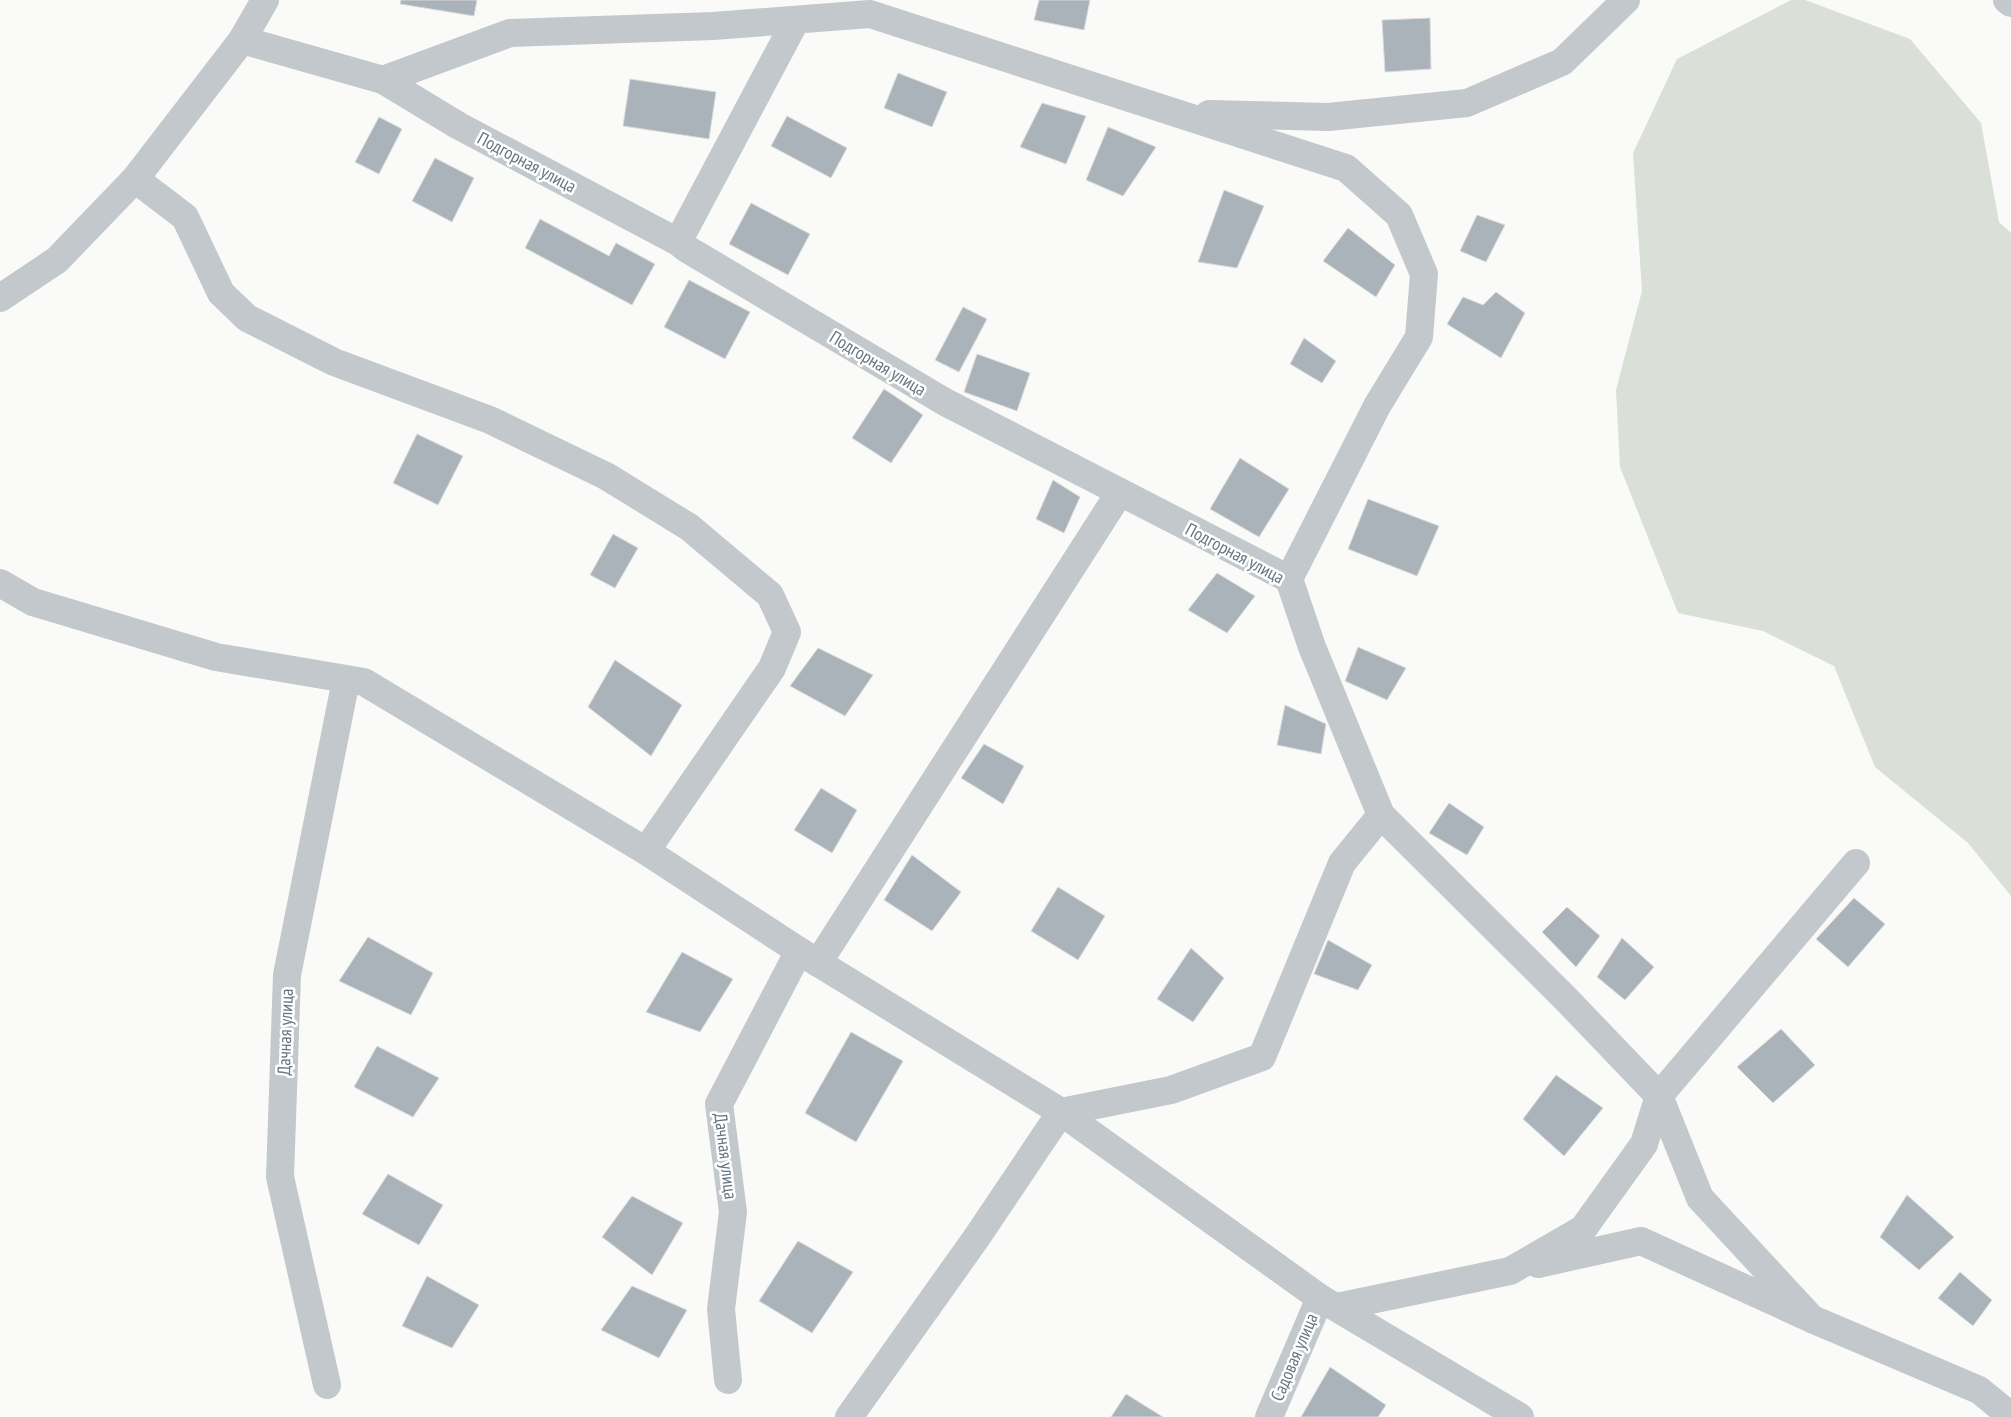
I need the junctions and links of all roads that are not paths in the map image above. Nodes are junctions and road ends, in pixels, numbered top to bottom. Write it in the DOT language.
graph roads {
  1 [pos="265,0"];
  2 [pos="1626,0"];
  3 [pos="2006,0"];
  4 [pos="2011,3"];
  5 [pos="796,20"];
  6 [pos="242,40"];
  7 [pos="383,80"];
  8 [pos="1182,114"];
  9 [pos="134,179"];
  10 [pos="678,242"];
  11 [pos="0,298"];
  12 [pos="1120,492"];
  13 [pos="1289,579"];
  14 [pos="0,583"];
  15 [pos="346,680"];
  16 [pos="1381,815"];
  17 [pos="646,852"];
  18 [pos="1856,863"];
  19 [pos="808,957"];
  20 [pos="1659,1096"];
  21 [pos="1060,1112"];
  22 [pos="1510,1271"];
  23 [pos="1328,1302"];
  24 [pos="1812,1319"];
  25 [pos="728,1380"];
  26 [pos="327,1385"];
  27 [pos="2011,1416"];
  28 [pos="849,1417"];
  29 [pos="1269,1417"];
  30 [pos="1520,1417"];
  1 -- 6 [label="street"];
  2 -- 8 [label="street"];
  3 -- 4 [label="street"];
  5 -- 7 [label="street"];
  5 -- 8 [label="street"];
  5 -- 10 [label="street"];
  6 -- 7 [label="street, Подгорная улица"];
  6 -- 9 [label="street"];
  7 -- 10 [label="street, Подгорная улица"];
  8 -- 13 [label="street"];
  9 -- 11 [label="street"];
  9 -- 17 [label="street"];
  10 -- 12 [label="street, Подгорная улица"];
  12 -- 13 [label="street, Подгорная улица"];
  12 -- 19 [label="street, Дачная улица"];
  13 -- 16 [label="street, Подгорная улица"];
  14 -- 15 [label="street"];
  15 -- 17 [label="street"];
  15 -- 26 [label="street, Дачная улица"];
  16 -- 20 [label="street"];
  16 -- 21 [label="street"];
  17 -- 19 [label="street"];
  18 -- 20 [label="street"];
  19 -- 21 [label="street"];
  19 -- 25 [label="street, Дачная улица"];
  20 -- 22 [label="street"];
  20 -- 24 [label="street"];
  21 -- 23 [label="street"];
  21 -- 28 [label="street"];
  22 -- 23 [label="street"];
  22 -- 24 [label="street"];
  23 -- 29 [label="street, Садовая улица"];
  23 -- 30 [label="street"];
  24 -- 27 [label="street"];
}
